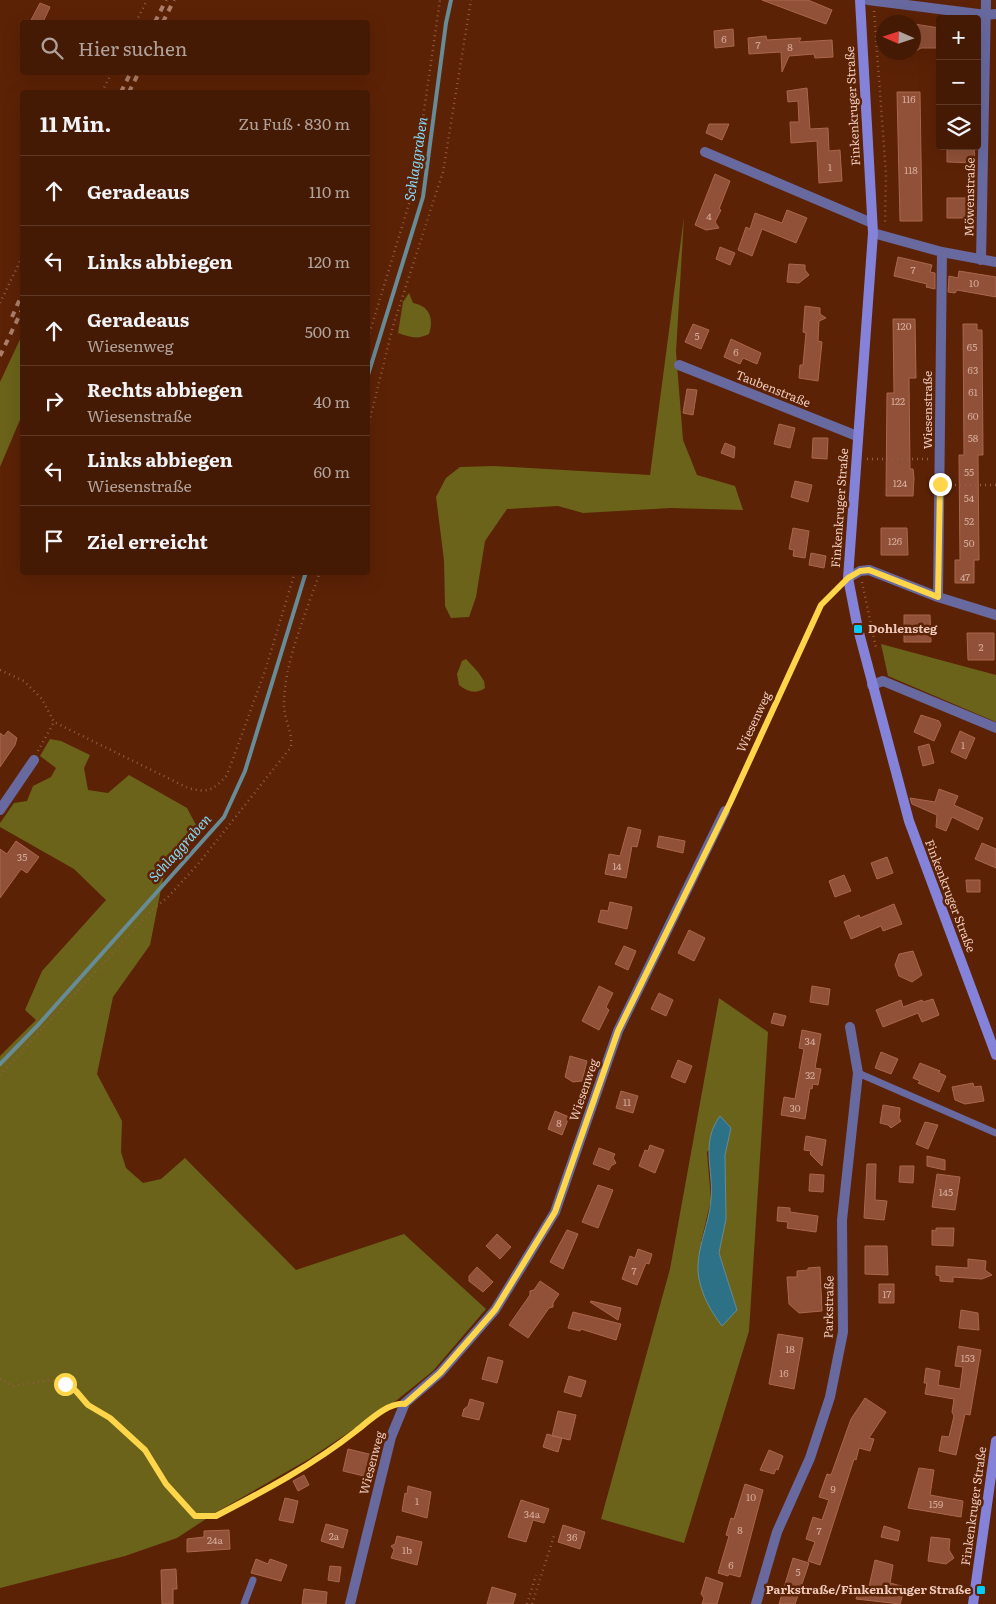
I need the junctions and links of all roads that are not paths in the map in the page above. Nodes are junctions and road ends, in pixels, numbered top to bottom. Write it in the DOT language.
graph roads {
  1 [pos="860,0"];
  2 [pos="868,0"];
  3 [pos="986,0"];
  4 [pos="991,15"];
  5 [pos="705,152"];
  6 [pos="873,228"];
  7 [pos="942,252"];
  8 [pos="981,260"];
  9 [pos="996,262"];
  10 [pos="679,365"];
  11 [pos="857,436"];
  12 [pos="848,578"];
  13 [pos="938,597"];
  14 [pos="996,615"];
  15 [pos="872,685"];
  16 [pos="996,728"];
  17 [pos="34,760"];
  18 [pos="0,810"];
  19 [pos="725,811"];
  20 [pos="850,1027"];
  21 [pos="996,1055"];
  22 [pos="858,1073"];
  23 [pos="996,1134"];
  24 [pos="996,1441"];
  25 [pos="253,1580"];
  26 [pos="244,1604"];
  27 [pos="350,1604"];
  28 [pos="756,1604"];
  29 [pos="973,1604"];
  1 -- 6 [label="street, Finkenkruger Straße"];
  2 -- 4 [label="street"];
  3 -- 4 [label="street, Möwenstraße"];
  4 -- 8 [label="street, Möwenstraße"];
  5 -- 6 [label="street"];
  6 -- 7 [label="street"];
  6 -- 11 [label="street, Finkenkruger Straße"];
  7 -- 8 [label="street"];
  7 -- 13 [label="street, Wiesenstraße"];
  8 -- 9 [label="street"];
  10 -- 11 [label="street, Taubenstraße"];
  11 -- 12 [label="street, Finkenkruger Straße"];
  12 -- 13 [label="street"];
  12 -- 15 [label="street, Finkenkruger Straße"];
  13 -- 14 [label="street"];
  15 -- 16 [label="street"];
  15 -- 21 [label="street, Finkenkruger Straße"];
  17 -- 18 [label="street"];
  19 -- 27 [label="street, Wiesenweg"];
  20 -- 22 [label="street, Parkstraße"];
  22 -- 23 [label="lane"];
  22 -- 28 [label="street, Parkstraße"];
  24 -- 29 [label="street, Finkenkruger Straße"];
  25 -- 26 [label="lane"];
}
